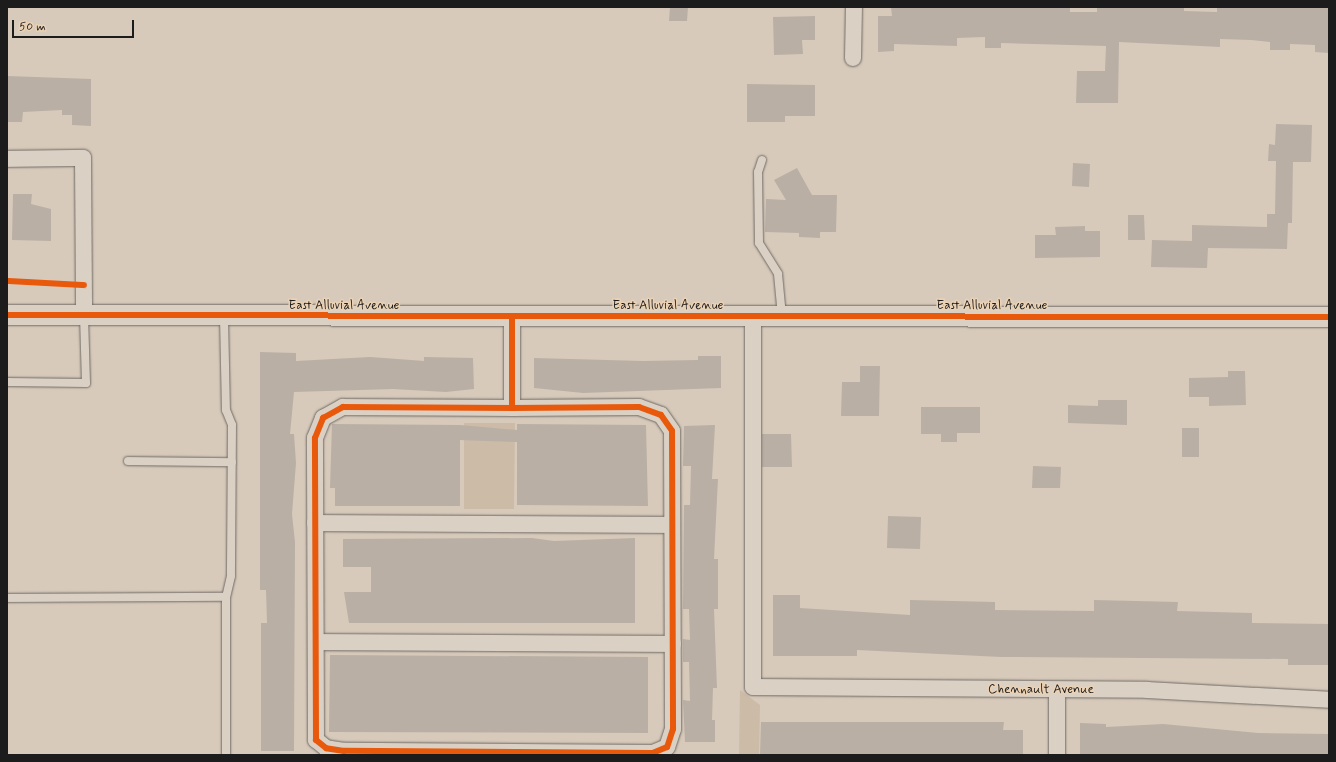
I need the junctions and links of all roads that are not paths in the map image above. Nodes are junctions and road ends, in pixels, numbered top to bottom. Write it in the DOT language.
graph roads {
  1 [pos="854,7"];
  2 [pos="852,58"];
  3 [pos="7,159"];
  4 [pos="762,160"];
  5 [pos="7,316"];
  6 [pos="84,316"];
  7 [pos="224,317"];
  8 [pos="512,317"];
  9 [pos="753,317"];
  10 [pos="782,317"];
  11 [pos="1329,317"];
  12 [pos="7,382"];
  13 [pos="512,408"];
  14 [pos="128,462"];
  15 [pos="232,462"];
  16 [pos="315,523"];
  17 [pos="672,525"];
  18 [pos="226,597"];
  19 [pos="7,598"];
  20 [pos="316,642"];
  21 [pos="673,644"];
  22 [pos="1057,690"];
  23 [pos="1329,700"];
  24 [pos="226,755"];
  25 [pos="1057,755"];
  1 -- 2 [label="street"];
  3 -- 6 [label="street"];
  4 -- 10 [label="lane"];
  5 -- 6 [label="street, East Alluvial Avenue"];
  6 -- 7 [label="street, East Alluvial Avenue"];
  6 -- 12 [label="lane"];
  7 -- 8 [label="street, East Alluvial Avenue"];
  7 -- 15 [label="lane"];
  8 -- 9 [label="street, East Alluvial Avenue"];
  8 -- 13 [label="street"];
  9 -- 10 [label="street, East Alluvial Avenue"];
  9 -- 22 [label="street, Chennault Avenue"];
  10 -- 11 [label="street, East Alluvial Avenue"];
  13 -- 16 [label="street"];
  13 -- 17 [label="street"];
  14 -- 15 [label="lane"];
  15 -- 18 [label="lane"];
  16 -- 17 [label="street"];
  16 -- 20 [label="street"];
  17 -- 21 [label="street"];
  18 -- 19 [label="lane"];
  18 -- 24 [label="lane"];
  20 -- 21 [label="street"];
  20 -- 21 [label="street"];
  22 -- 23 [label="street, Chennault Avenue"];
  22 -- 25 [label="street"];
}
